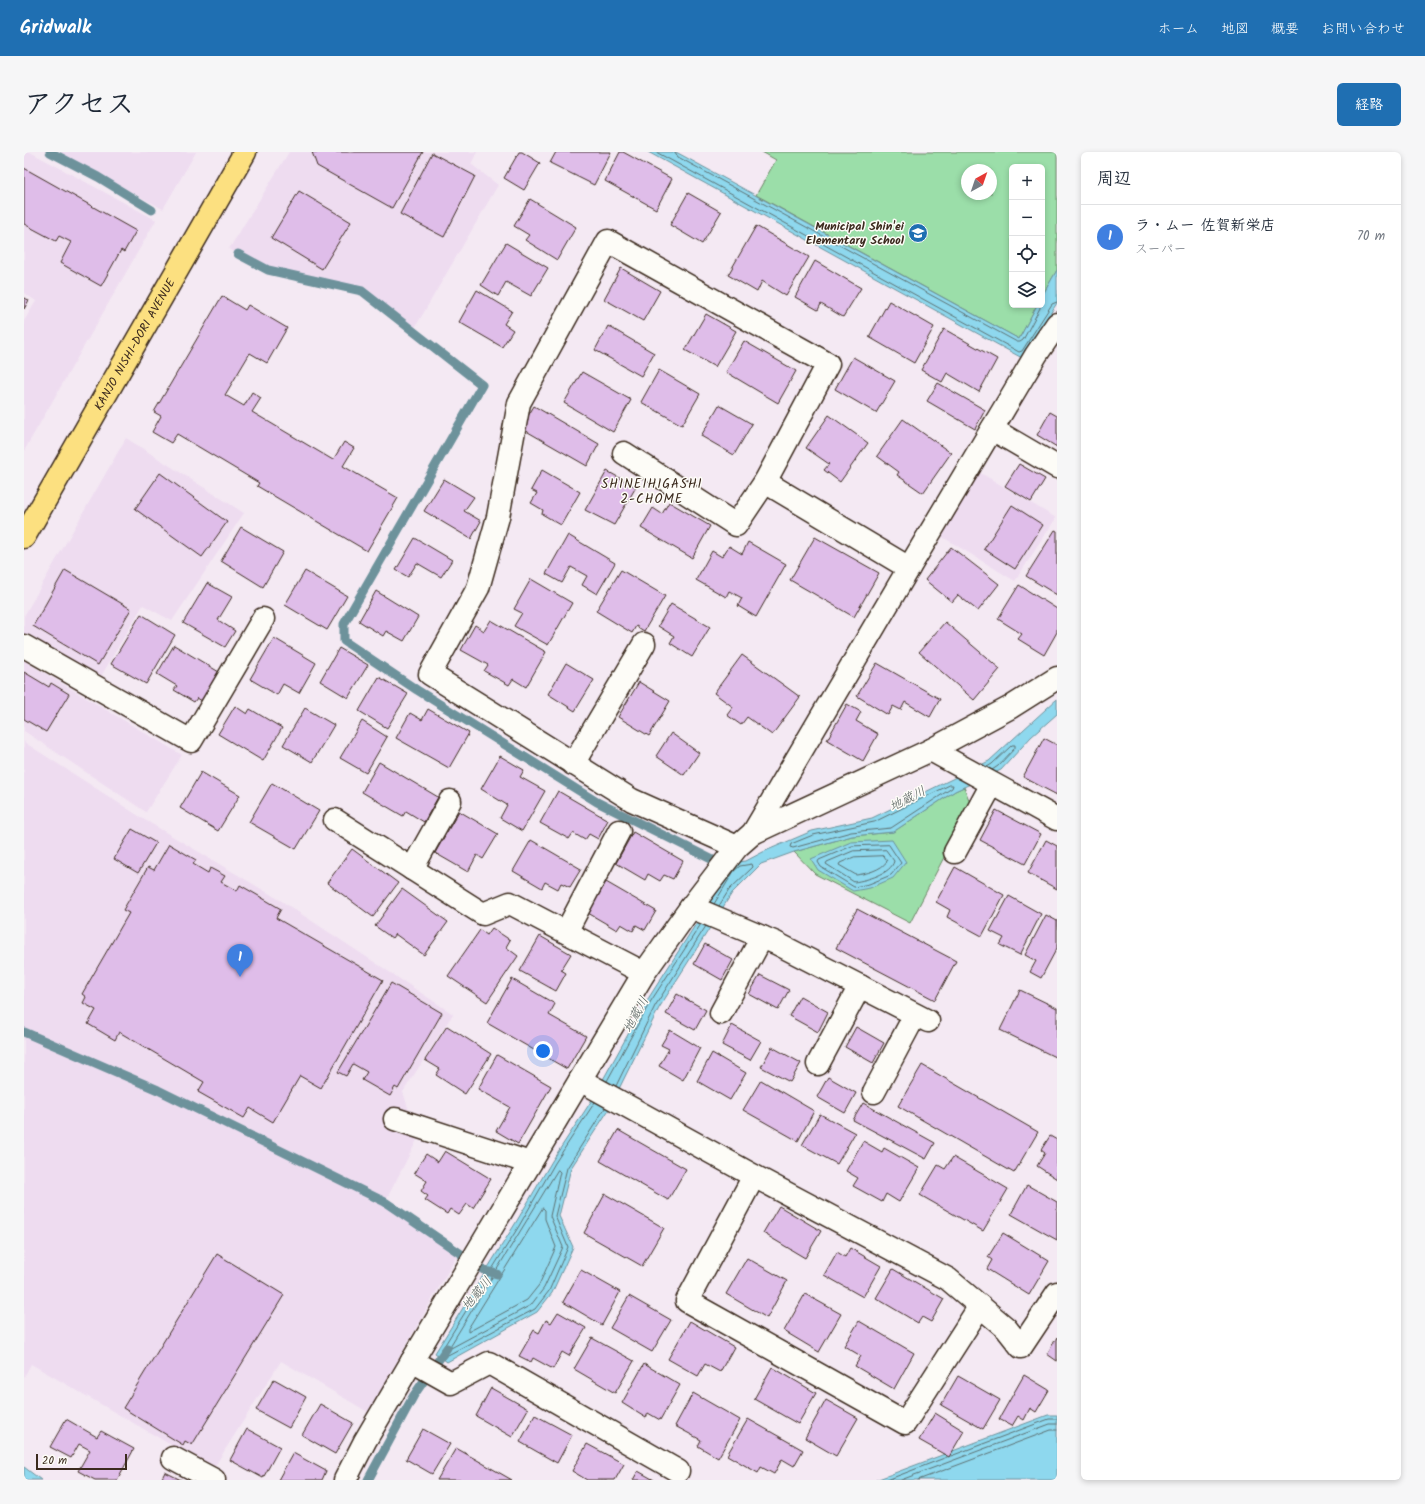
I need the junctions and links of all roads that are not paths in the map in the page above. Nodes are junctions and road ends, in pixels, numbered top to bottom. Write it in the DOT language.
graph roads {
  1 [pos="245,152"];
  2 [pos="1057,324"];
  3 [pos="992,429"];
  4 [pos="624,453"];
  5 [pos="1057,467"];
  6 [pos="765,482"];
  7 [pos="24,536"];
  8 [pos="909,568"];
  9 [pos="263,620"];
  10 [pos="644,644"];
  11 [pos="24,646"];
  12 [pos="1057,678"];
  13 [pos="931,750"];
  14 [pos="573,764"];
  15 [pos="992,784"];
  16 [pos="450,801"];
  17 [pos="1057,819"];
  18 [pos="335,820"];
  19 [pos="619,831"];
  20 [pos="753,833"];
  21 [pos="737,847"];
  22 [pos="955,852"];
  23 [pos="412,869"];
  24 [pos="691,907"];
  25 [pos="566,932"];
  26 [pos="762,938"];
  27 [pos="644,973"];
  28 [pos="860,986"];
  29 [pos="721,1013"];
  30 [pos="818,1064"];
  31 [pos="580,1080"];
  32 [pos="874,1092"];
  33 [pos="395,1119"];
  34 [pos="530,1163"];
  35 [pos="754,1176"];
  36 [pos="1057,1293"];
  37 [pos="980,1306"];
  38 [pos="412,1361"];
  39 [pos="174,1458"];
  40 [pos="678,1471"];
  41 [pos="214,1480"];
  42 [pos="345,1480"];
  1 -- 7 [label="highway, KANJO NISHI-DORI AVENUE"];
  2 -- 3 [label="street"];
  3 -- 5 [label="street"];
  3 -- 8 [label="street"];
  4 -- 6 [label="street"];
  6 -- 8 [label="street"];
  6 -- 14 [label="street"];
  8 -- 20 [label="street"];
  9 -- 11 [label="street"];
  10 -- 14 [label="street"];
  12 -- 13 [label="street"];
  13 -- 15 [label="street"];
  13 -- 20 [label="street"];
  14 -- 21 [label="street"];
  15 -- 17 [label="street"];
  15 -- 22 [label="street"];
  16 -- 23 [label="street"];
  18 -- 23 [label="street"];
  19 -- 25 [label="street"];
  20 -- 21 [label="street"];
  21 -- 24 [label="street"];
  23 -- 25 [label="street"];
  24 -- 26 [label="street"];
  24 -- 27 [label="street"];
  25 -- 27 [label="street"];
  26 -- 28 [label="street"];
  26 -- 29 [label="street"];
  27 -- 31 [label="street"];
  28 -- 30 [label="street"];
  28 -- 32 [label="street"];
  31 -- 34 [label="street"];
  31 -- 35 [label="street"];
  33 -- 34 [label="street"];
  34 -- 38 [label="street"];
  35 -- 37 [label="street"];
  35 -- 37 [label="street"];
  36 -- 37 [label="street"];
  38 -- 40 [label="street"];
  38 -- 42 [label="street"];
  39 -- 41 [label="street"];
}
